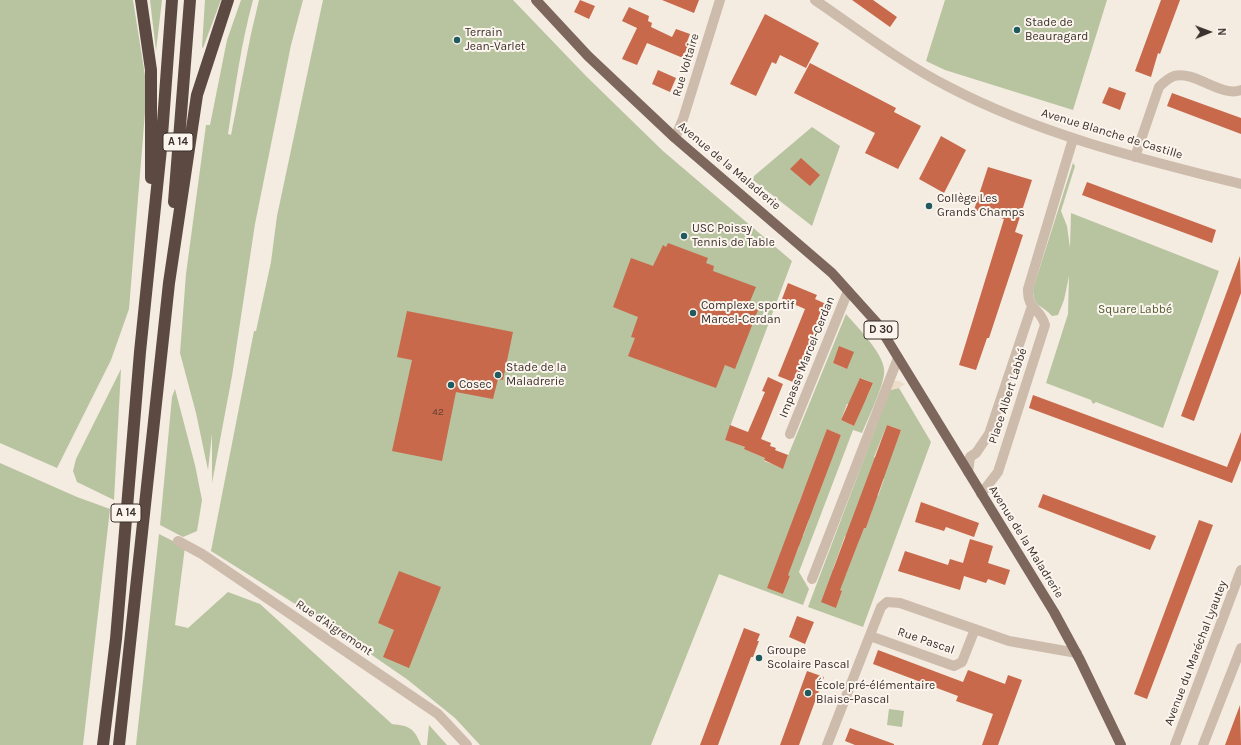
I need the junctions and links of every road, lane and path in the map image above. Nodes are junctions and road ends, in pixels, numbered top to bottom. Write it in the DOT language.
graph roads {
  1 [pos="141,0"];
  2 [pos="172,0"];
  3 [pos="190,0"];
  4 [pos="228,0"];
  5 [pos="536,0"];
  6 [pos="720,0"];
  7 [pos="814,0"];
  8 [pos="1241,90"];
  9 [pos="675,138"];
  10 [pos="1073,139"];
  11 [pos="1135,157"];
  12 [pos="1241,184"];
  13 [pos="147,282"];
  14 [pos="169,283"];
  15 [pos="848,291"];
  16 [pos="1032,306"];
  17 [pos="898,358"];
  18 [pos="790,434"];
  19 [pos="968,472"];
  20 [pos="981,494"];
  21 [pos="178,542"];
  22 [pos="1241,570"];
  23 [pos="812,579"];
  24 [pos="975,629"];
  25 [pos="870,636"];
  26 [pos="1241,648"];
  27 [pos="1077,653"];
  28 [pos="103,745"];
  29 [pos="119,745"];
  30 [pos="467,745"];
  31 [pos="827,745"];
  32 [pos="1121,745"];
  33 [pos="1174,745"];
  34 [pos="1203,745"];
  1 -- 13 [label="highway"];
  2 -- 13 [label="highway, A 14"];
  3 -- 14 [label="highway, A 14"];
  4 -- 14 [label="highway"];
  5 -- 9 [label="main road, Avenue de la Maladrerie / D 30"];
  6 -- 9 [label="street, Rue Voltaire"];
  7 -- 10 [label="street, Avenue Blanche de Castille"];
  8 -- 11 [label="street"];
  9 -- 15 [label="main road, Avenue de la Maladrerie / D 30"];
  10 -- 11 [label="street, Avenue Blanche de Castille"];
  10 -- 16 [label="street, Place Albert Labbé"];
  11 -- 12 [label="street, Avenue Blanche de Castille"];
  13 -- 28 [label="highway, A 14"];
  14 -- 29 [label="highway, A 14"];
  15 -- 17 [label="main road, Avenue de la Maladrerie / D 30"];
  15 -- 18 [label="street, Impasse Marcel-Cerdan"];
  16 -- 19 [label="street, Place Albert Labbé"];
  16 -- 20 [label="street, Place Albert Labbé"];
  17 -- 19 [label="main road, Avenue de la Maladrerie / D 30"];
  17 -- 23 [label="street"];
  19 -- 20 [label="main road, Avenue de la Maladrerie / D 30"];
  20 -- 27 [label="main road, Avenue de la Maladrerie / D 30"];
  21 -- 30 [label="street, Rue d'Aigremont"];
  22 -- 33 [label="street, Avenue du Maréchal Lyautey"];
  24 -- 25 [label="street"];
  24 -- 25 [label="street, Rue Pascal"];
  24 -- 27 [label="street"];
  25 -- 31 [label="street"];
  26 -- 34 [label="street"];
  27 -- 32 [label="main road, Avenue de la Maladrerie / D 30"];
}
